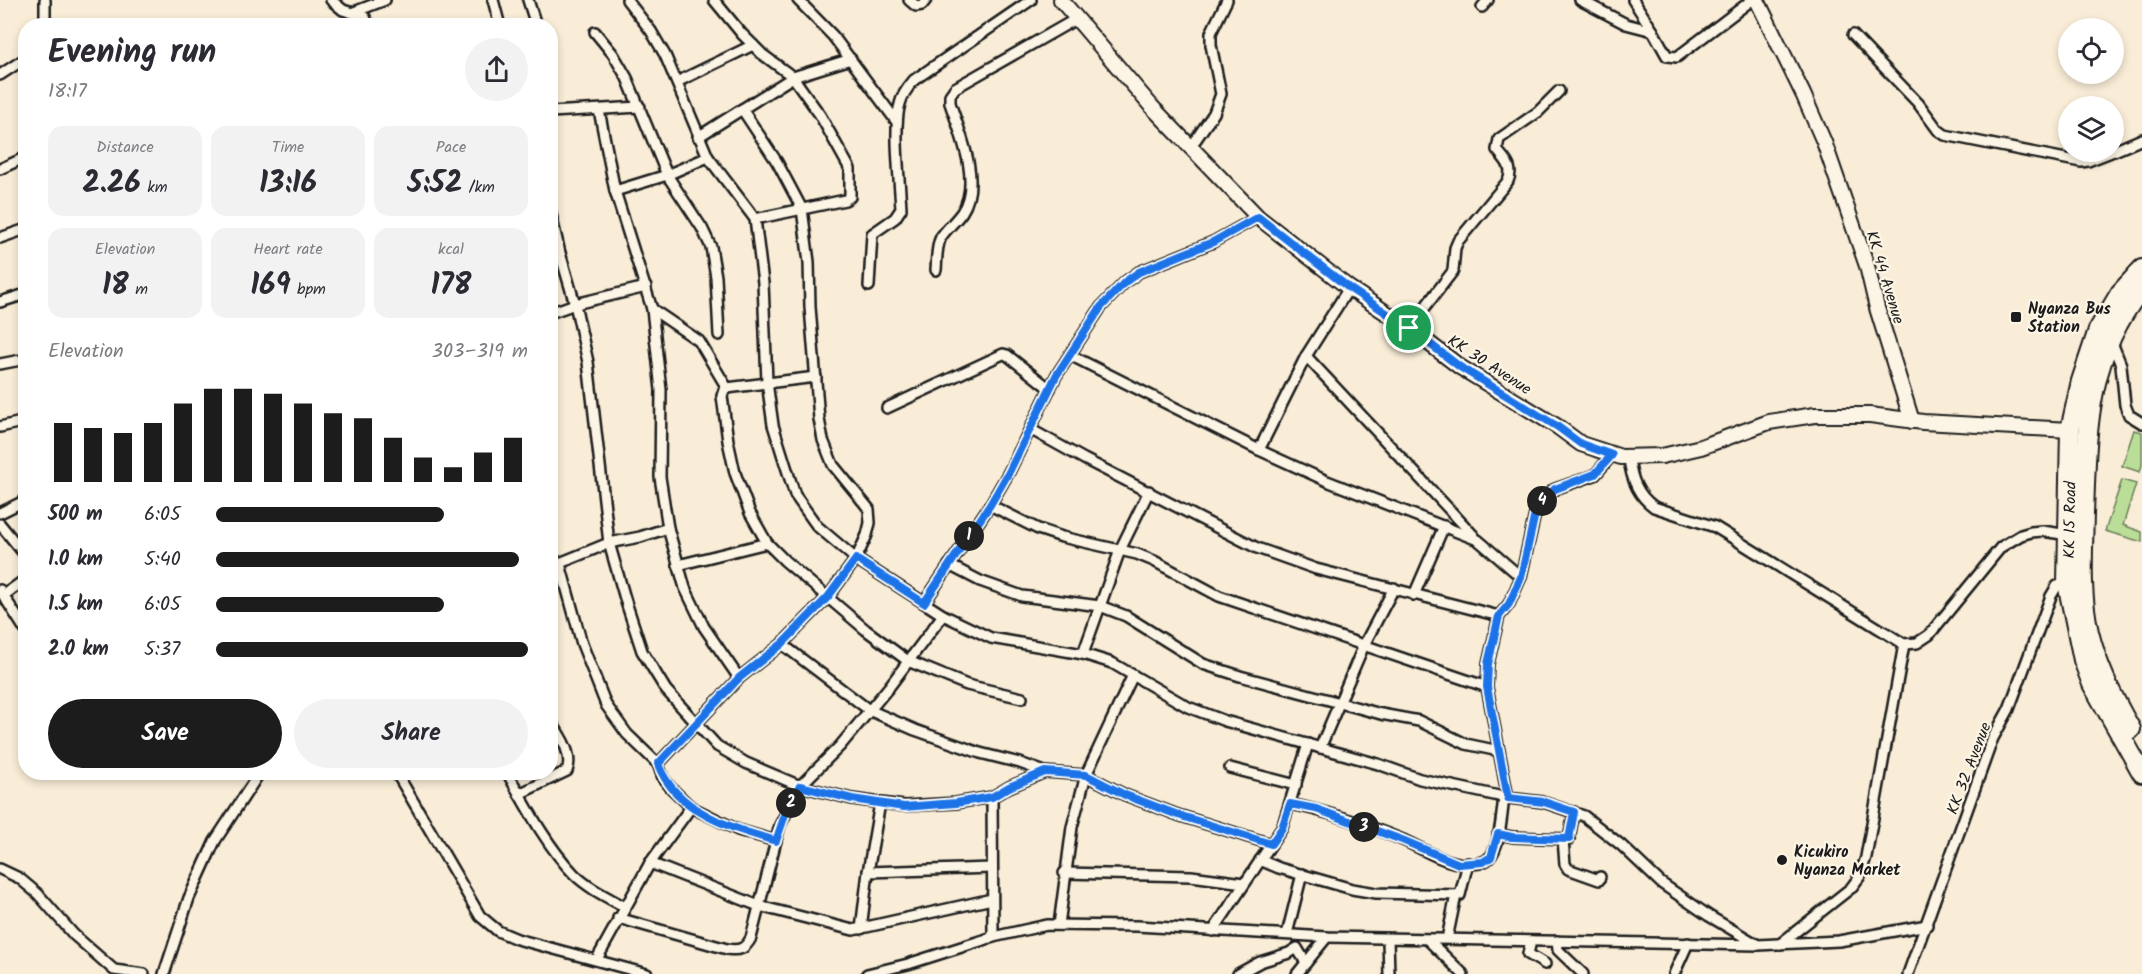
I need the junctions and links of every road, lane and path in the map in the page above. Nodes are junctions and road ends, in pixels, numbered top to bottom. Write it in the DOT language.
graph roads {
  1 [pos="45,0"];
  2 [pos="331,0"];
  3 [pos="385,0"];
  4 [pos="493,0"];
  5 [pos="528,0"];
  6 [pos="627,0"];
  7 [pos="714,0"];
  8 [pos="798,0"];
  9 [pos="909,0"];
  10 [pos="926,0"];
  11 [pos="1031,0"];
  12 [pos="1061,0"];
  13 [pos="1227,0"];
  14 [pos="1580,0"];
  15 [pos="1633,0"];
  16 [pos="1752,0"];
  17 [pos="1757,0"];
  18 [pos="354,12"];
  19 [pos="45,18"];
  20 [pos="365,18"];
  21 [pos="498,18"];
  22 [pos="534,18"];
  23 [pos="1076,19"];
  24 [pos="1653,31"];
  25 [pos="595,32"];
  26 [pos="1853,35"];
  27 [pos="753,45"];
  28 [pos="851,59"];
  29 [pos="18,63"];
  30 [pos="0,75"];
  31 [pos="794,77"];
  32 [pos="677,82"];
  33 [pos="1559,91"];
  34 [pos="640,107"];
  35 [pos="742,109"];
  36 [pos="599,110"];
  37 [pos="558,112"];
  38 [pos="897,122"];
  39 [pos="698,137"];
  40 [pos="2142,139"];
  41 [pos="2124,146"];
  42 [pos="1190,148"];
  43 [pos="708,157"];
  44 [pos="2058,157"];
  45 [pos="18,161"];
  46 [pos="0,169"];
  47 [pos="667,175"];
  48 [pos="615,191"];
  49 [pos="802,209"];
  50 [pos="1258,217"];
  51 [pos="755,219"];
  52 [pos="18,232"];
  53 [pos="0,238"];
  54 [pos="558,240"];
  55 [pos="2142,269"];
  56 [pos="936,270"];
  57 [pos="646,286"];
  58 [pos="869,286"];
  59 [pos="1349,288"];
  60 [pos="2142,288"];
  61 [pos="18,296"];
  62 [pos="0,302"];
  63 [pos="575,304"];
  64 [pos="652,309"];
  65 [pos="558,310"];
  66 [pos="1409,328"];
  67 [pos="2104,334"];
  68 [pos="719,335"];
  69 [pos="1070,355"];
  70 [pos="1306,356"];
  71 [pos="18,361"];
  72 [pos="0,364"];
  73 [pos="816,377"];
  74 [pos="767,382"];
  75 [pos="727,388"];
  76 [pos="1050,389"];
  77 [pos="887,408"];
  78 [pos="1912,421"];
  79 [pos="18,423"];
  80 [pos="2142,423"];
  81 [pos="0,427"];
  82 [pos="1030,429"];
  83 [pos="2078,431"];
  84 [pos="1259,450"];
  85 [pos="1612,455"];
  86 [pos="1629,458"];
  87 [pos="1149,491"];
  88 [pos="18,504"];
  89 [pos="990,505"];
  90 [pos="0,513"];
  91 [pos="0,524"];
  92 [pos="1444,526"];
  93 [pos="668,528"];
  94 [pos="2068,535"];
  95 [pos="1478,540"];
  96 [pos="609,543"];
  97 [pos="767,543"];
  98 [pos="18,546"];
  99 [pos="1120,550"];
  100 [pos="856,559"];
  101 [pos="558,564"];
  102 [pos="678,565"];
  103 [pos="949,565"];
  104 [pos="558,574"];
  105 [pos="1521,577"];
  106 [pos="2074,582"];
  107 [pos="18,584"];
  108 [pos="1394,588"];
  109 [pos="2,593"];
  110 [pos="1414,595"];
  111 [pos="828,597"];
  112 [pos="924,603"];
  113 [pos="1100,606"];
  114 [pos="943,615"];
  115 [pos="1499,616"];
  116 [pos="18,618"];
  117 [pos="782,644"];
  118 [pos="1904,644"];
  119 [pos="1364,645"];
  120 [pos="1083,654"];
  121 [pos="908,661"];
  122 [pos="1133,675"];
  123 [pos="739,678"];
  124 [pos="1487,687"];
  125 [pos="1022,698"];
  126 [pos="1339,702"];
  127 [pos="870,710"];
  128 [pos="695,724"];
  129 [pos="558,733"];
  130 [pos="1308,744"];
  131 [pos="1320,747"];
  132 [pos="2142,749"];
  133 [pos="1499,751"];
  134 [pos="658,764"];
  135 [pos="1230,768"];
  136 [pos="1045,772"];
  137 [pos="2142,773"];
  138 [pos="558,775"];
  139 [pos="1086,775"];
  140 [pos="255,780"];
  141 [pos="401,780"];
  142 [pos="511,780"];
  143 [pos="548,780"];
  144 [pos="1296,785"];
  145 [pos="800,786"];
  146 [pos="519,794"];
  147 [pos="992,797"];
  148 [pos="1506,797"];
  149 [pos="880,803"];
  150 [pos="1290,804"];
  151 [pos="691,807"];
  152 [pos="1574,812"];
  153 [pos="1498,834"];
  154 [pos="1563,839"];
  155 [pos="776,841"];
  156 [pos="1271,844"];
  157 [pos="1260,860"];
  158 [pos="650,863"];
  159 [pos="1468,863"];
  160 [pos="992,868"];
  161 [pos="0,869"];
  162 [pos="868,872"];
  163 [pos="1064,873"];
  164 [pos="1302,873"];
  165 [pos="1600,877"];
  166 [pos="1244,883"];
  167 [pos="1456,895"];
  168 [pos="992,899"];
  169 [pos="759,906"];
  170 [pos="624,907"];
  171 [pos="618,918"];
  172 [pos="1059,925"];
  173 [pos="1927,925"];
  174 [pos="861,929"];
  175 [pos="1213,931"];
  176 [pos="1287,934"];
  177 [pos="1448,934"];
  178 [pos="993,937"];
  179 [pos="1327,937"];
  180 [pos="1388,939"];
  181 [pos="1428,940"];
  182 [pos="1531,941"];
  183 [pos="1557,941"];
  184 [pos="1688,943"];
  185 [pos="1780,944"];
  186 [pos="1758,945"];
  187 [pos="597,959"];
  188 [pos="1306,963"];
  189 [pos="1545,964"];
  190 [pos="618,970"];
  191 [pos="144,974"];
  192 [pos="164,974"];
  193 [pos="647,974"];
  194 [pos="867,974"];
  195 [pos="1238,974"];
  196 [pos="1297,974"];
  197 [pos="1389,974"];
  198 [pos="1463,974"];
  199 [pos="1583,974"];
  200 [pos="1674,974"];
  201 [pos="1908,974"];
  1 -- 19 [label="street"];
  2 -- 18 [label="street"];
  3 -- 18 [label="street"];
  4 -- 21 [label="street"];
  5 -- 22 [label="street"];
  6 -- 32 [label="street"];
  7 -- 27 [label="street"];
  8 -- 28 [label="street"];
  9 -- 10 [label="street"];
  11 -- 38 [label="street"];
  12 -- 23 [label="main road, KK 30 Avenue"];
  13 -- 42 [label="street"];
  14 -- 24 [label="street"];
  15 -- 24 [label="street"];
  16 -- 24 [label="street"];
  17 -- 78 [label="main road, KK 44 Avenue"];
  18 -- 20 [label="street"];
  23 -- 42 [label="main road, KK 30 Avenue"];
  23 -- 56 [label="street"];
  25 -- 34 [label="street"];
  26 -- 44 [label="street"];
  27 -- 31 [label="street"];
  27 -- 32 [label="street"];
  28 -- 31 [label="street"];
  28 -- 38 [label="street"];
  29 -- 30 [label="street"];
  31 -- 35 [label="street"];
  31 -- 49 [label="street"];
  32 -- 39 [label="street"];
  33 -- 66 [label="street"];
  34 -- 36 [label="street"];
  34 -- 47 [label="street"];
  35 -- 39 [label="street"];
  35 -- 49 [label="street"];
  36 -- 37 [label="street"];
  36 -- 48 [label="street"];
  38 -- 58 [label="street"];
  39 -- 43 [label="street"];
  40 -- 41 [label="street"];
  42 -- 50 [label="main road, KK 30 Avenue"];
  43 -- 47 [label="street"];
  43 -- 51 [label="street"];
  45 -- 46 [label="street"];
  47 -- 48 [label="street"];
  47 -- 68 [label="street"];
  48 -- 57 [label="street"];
  49 -- 51 [label="street"];
  49 -- 73 [label="street"];
  50 -- 59 [label="main road, KK 30 Avenue"];
  50 -- 69 [label="street"];
  51 -- 74 [label="street"];
  52 -- 53 [label="street"];
  54 -- 63 [label="street"];
  55 -- 67 [label="highway, KK 15 Road"];
  57 -- 63 [label="street"];
  57 -- 64 [label="street"];
  59 -- 66 [label="main road, KK 30 Avenue"];
  59 -- 70 [label="street"];
  60 -- 67 [label="highway, KK 15 Road"];
  61 -- 62 [label="street"];
  63 -- 65 [label="street"];
  63 -- 96 [label="street"];
  64 -- 75 [label="street"];
  64 -- 93 [label="street"];
  66 -- 85 [label="main road, KK 30 Avenue"];
  67 -- 80 [label="street"];
  67 -- 83 [label="highway, KK 15 Road"];
  69 -- 76 [label="street"];
  69 -- 84 [label="street"];
  70 -- 84 [label="street"];
  70 -- 95 [label="street"];
  71 -- 72 [label="street"];
  73 -- 74 [label="street"];
  73 -- 100 [label="street"];
  74 -- 75 [label="street"];
  74 -- 100 [label="street"];
  75 -- 97 [label="street"];
  76 -- 77 [label="street"];
  76 -- 82 [label="street"];
  78 -- 83 [label="main road"];
  78 -- 86 [label="main road, KK 30 Avenue"];
  79 -- 81 [label="street"];
  82 -- 87 [label="street"];
  82 -- 89 [label="street"];
  83 -- 94 [label="highway, KK 15 Road"];
  83 -- 106 [label="highway, KK 15 Road"];
  84 -- 92 [label="street"];
  85 -- 86 [label="main road, KK 30 Avenue"];
  85 -- 105 [label="street"];
  86 -- 118 [label="street"];
  87 -- 99 [label="street"];
  87 -- 108 [label="street"];
  88 -- 90 [label="street"];
  89 -- 99 [label="street"];
  89 -- 103 [label="street"];
  91 -- 98 [label="street"];
  92 -- 95 [label="street"];
  92 -- 110 [label="street"];
  93 -- 96 [label="street"];
  93 -- 102 [label="street"];
  94 -- 106 [label="highway, KK 15 Road"];
  94 -- 118 [label="street"];
  95 -- 105 [label="street"];
  96 -- 101 [label="street"];
  96 -- 128 [label="street"];
  97 -- 102 [label="street"];
  97 -- 111 [label="street"];
  99 -- 113 [label="street"];
  99 -- 119 [label="street"];
  100 -- 111 [label="street"];
  100 -- 112 [label="street"];
  102 -- 123 [label="street"];
  103 -- 112 [label="street"];
  103 -- 113 [label="street"];
  104 -- 134 [label="street"];
  105 -- 115 [label="street"];
  106 -- 132 [label="highway, KK 15 Road"];
  106 -- 137 [label="highway, KK 15 Road"];
  106 -- 173 [label="street, KK 32 Avenue"];
  107 -- 109 [label="street"];
  108 -- 110 [label="street"];
  108 -- 119 [label="street"];
  109 -- 116 [label="street"];
  110 -- 115 [label="street"];
  111 -- 117 [label="street"];
  111 -- 121 [label="street"];
  112 -- 114 [label="street"];
  113 -- 120 [label="street"];
  113 -- 126 [label="street"];
  114 -- 120 [label="street"];
  114 -- 121 [label="street"];
  115 -- 124 [label="street"];
  117 -- 123 [label="street"];
  117 -- 127 [label="street"];
  118 -- 185 [label="street"];
  119 -- 124 [label="street"];
  119 -- 126 [label="street"];
  120 -- 122 [label="street"];
  121 -- 125 [label="street"];
  121 -- 127 [label="street"];
  122 -- 130 [label="street"];
  122 -- 139 [label="street"];
  123 -- 128 [label="street"];
  124 -- 133 [label="street"];
  126 -- 131 [label="street"];
  126 -- 133 [label="street"];
  127 -- 136 [label="street"];
  127 -- 145 [label="street"];
  128 -- 134 [label="street"];
  128 -- 145 [label="street"];
  129 -- 138 [label="street"];
  130 -- 131 [label="street"];
  130 -- 144 [label="street"];
  131 -- 148 [label="street"];
  133 -- 148 [label="street"];
  134 -- 151 [label="street"];
  135 -- 144 [label="street"];
  136 -- 139 [label="street"];
  136 -- 147 [label="street"];
  139 -- 156 [label="street"];
  139 -- 163 [label="street"];
  140 -- 192 [label="street"];
  141 -- 187 [label="street"];
  142 -- 146 [label="street"];
  143 -- 146 [label="street"];
  144 -- 150 [label="street"];
  145 -- 149 [label="street"];
  145 -- 155 [label="street"];
  146 -- 170 [label="street"];
  147 -- 149 [label="street"];
  147 -- 160 [label="street"];
  148 -- 152 [label="street"];
  148 -- 153 [label="street"];
  149 -- 162 [label="street"];
  150 -- 156 [label="street"];
  150 -- 159 [label="street"];
  151 -- 155 [label="street"];
  151 -- 158 [label="street"];
  152 -- 154 [label="street"];
  152 -- 186 [label="street"];
  153 -- 154 [label="street"];
  153 -- 159 [label="street"];
  154 -- 165 [label="street"];
  155 -- 169 [label="street"];
  156 -- 157 [label="street"];
  157 -- 164 [label="street"];
  157 -- 166 [label="street"];
  158 -- 169 [label="street"];
  158 -- 170 [label="street"];
  159 -- 167 [label="street"];
  160 -- 162 [label="street"];
  160 -- 168 [label="street"];
  161 -- 191 [label="street"];
  162 -- 174 [label="street"];
  163 -- 166 [label="street"];
  163 -- 172 [label="street"];
  164 -- 167 [label="street"];
  164 -- 176 [label="street"];
  166 -- 175 [label="street"];
  167 -- 177 [label="street"];
  168 -- 174 [label="street"];
  168 -- 178 [label="street"];
  169 -- 171 [label="street"];
  169 -- 174 [label="street"];
  170 -- 171 [label="street"];
  171 -- 187 [label="street"];
  172 -- 175 [label="street"];
  172 -- 178 [label="street"];
  173 -- 185 [label="street"];
  173 -- 201 [label="street, KK 32 Avenue"];
  175 -- 176 [label="street"];
  176 -- 179 [label="street"];
  178 -- 194 [label="street"];
  179 -- 180 [label="street"];
  179 -- 188 [label="street"];
  180 -- 181 [label="street"];
  180 -- 197 [label="street"];
  181 -- 182 [label="street"];
  181 -- 198 [label="street"];
  182 -- 183 [label="street"];
  182 -- 189 [label="street"];
  183 -- 184 [label="street"];
  183 -- 199 [label="street"];
  184 -- 186 [label="street"];
  184 -- 200 [label="street"];
  185 -- 186 [label="street"];
  187 -- 190 [label="street"];
  188 -- 195 [label="street"];
  188 -- 196 [label="street"];
  190 -- 193 [label="street"];
}
